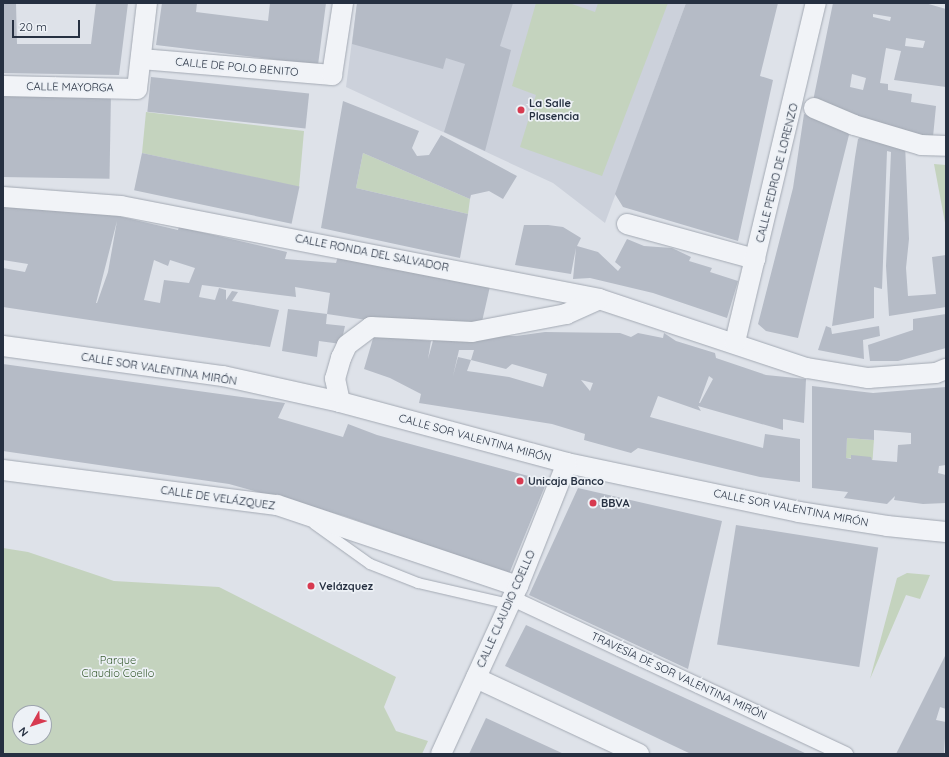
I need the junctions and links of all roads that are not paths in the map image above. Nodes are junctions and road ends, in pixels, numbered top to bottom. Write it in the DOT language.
graph roads {
  1 [pos="147,3"];
  2 [pos="343,3"];
  3 [pos="816,3"];
  4 [pos="141,59"];
  5 [pos="3,86"];
  6 [pos="814,108"];
  7 [pos="946,146"];
  8 [pos="3,197"];
  9 [pos="627,224"];
  10 [pos="755,259"];
  11 [pos="600,299"];
  12 [pos="735,342"];
  13 [pos="3,346"];
  14 [pos="946,369"];
  15 [pos="340,402"];
  16 [pos="567,463"];
  17 [pos="3,470"];
  18 [pos="296,511"];
  19 [pos="946,532"];
  20 [pos="513,596"];
  21 [pos="476,678"];
  22 [pos="441,754"];
  23 [pos="639,754"];
  24 [pos="845,754"];
  1 -- 4 [label="street"];
  2 -- 4 [label="street, CALLE DE POLO BENITO"];
  3 -- 10 [label="street, CALLE PEDRO DE LORENZO"];
  4 -- 5 [label="street, CALLE MAYORGA"];
  6 -- 7 [label="street"];
  8 -- 11 [label="street, CALLE RONDA DEL SALVADOR"];
  9 -- 10 [label="street"];
  10 -- 12 [label="street, CALLE PEDRO DE LORENZO"];
  11 -- 12 [label="street, CALLE RONDA DEL SALVADOR"];
  11 -- 15 [label="street"];
  12 -- 14 [label="street, CALLE RONDA DEL SALVADOR"];
  13 -- 15 [label="street, CALLE SOR VALENTINA MIRÓN"];
  15 -- 16 [label="street, CALLE SOR VALENTINA MIRÓN"];
  16 -- 19 [label="street, CALLE SOR VALENTINA MIRÓN"];
  16 -- 20 [label="street, CALLE CLAUDIO COELLO"];
  17 -- 18 [label="street, CALLE DE VELÁZQUEZ"];
  18 -- 20 [label="street, CALLE DE VELÁZQUEZ"];
  18 -- 20 [label="lane"];
  20 -- 21 [label="street, CALLE CLAUDIO COELLO"];
  20 -- 24 [label="street, TRAVESÍA DE SOR VALENTINA MIRÓN"];
  21 -- 22 [label="street, CALLE CLAUDIO COELLO"];
  21 -- 23 [label="street"];
}
